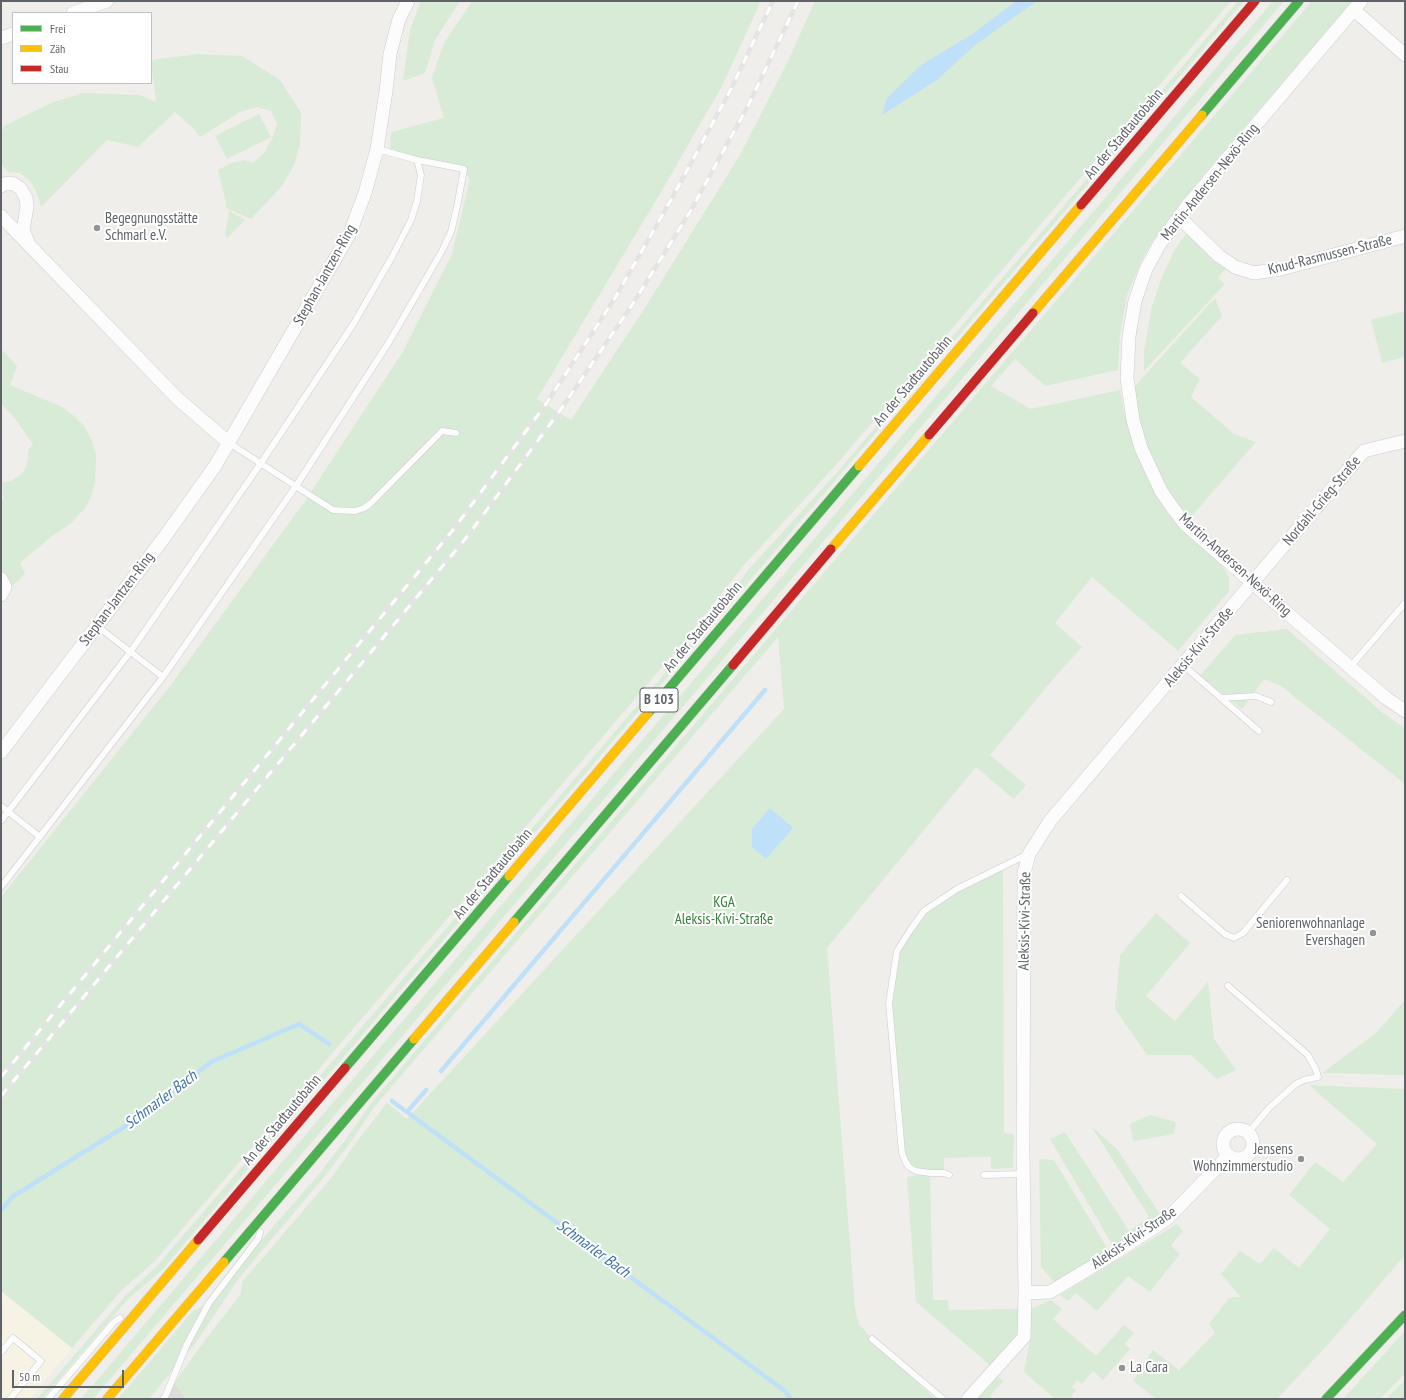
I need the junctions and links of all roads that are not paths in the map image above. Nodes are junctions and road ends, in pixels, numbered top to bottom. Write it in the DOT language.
graph roads {
  1 [pos="107,1"];
  2 [pos="408,1"];
  3 [pos="1255,1"];
  4 [pos="1299,1"];
  5 [pos="1358,6"];
  6 [pos="76,12"];
  7 [pos="12,34"];
  8 [pos="1,38"];
  9 [pos="1405,55"];
  10 [pos="377,149"];
  11 [pos="417,160"];
  12 [pos="1,186"];
  13 [pos="1,216"];
  14 [pos="1179,217"];
  15 [pos="1405,236"];
  16 [pos="30,246"];
  17 [pos="456,433"];
  18 [pos="1405,440"];
  19 [pos="229,443"];
  20 [pos="262,464"];
  21 [pos="296,486"];
  22 [pos="1,579"];
  23 [pos="1253,583"];
  24 [pos="1,595"];
  25 [pos="1405,603"];
  26 [pos="97,626"];
  27 [pos="131,651"];
  28 [pos="1183,665"];
  29 [pos="1350,667"];
  30 [pos="163,677"];
  31 [pos="1222,698"];
  32 [pos="1270,702"];
  33 [pos="1405,711"];
  34 [pos="1259,731"];
  35 [pos="1,752"];
  36 [pos="1,806"];
  37 [pos="8,812"];
  38 [pos="1,821"];
  39 [pos="40,837"];
  40 [pos="1029,854"];
  41 [pos="1287,880"];
  42 [pos="1,888"];
  43 [pos="1181,896"];
  44 [pos="1228,986"];
  45 [pos="1248,1133"];
  46 [pos="1228,1156"];
  47 [pos="1023,1174"];
  48 [pos="949,1175"];
  49 [pos="984,1175"];
  50 [pos="265,1216"];
  51 [pos="154,1291"];
  52 [pos="1025,1292"];
  53 [pos="131,1309"];
  54 [pos="126,1313"];
  55 [pos="1405,1315"];
  56 [pos="872,1339"];
  57 [pos="1,1352"];
  58 [pos="165,1398"];
  59 [pos="10,1399"];
  60 [pos="48,1399"];
  61 [pos="63,1399"];
  62 [pos="107,1399"];
  63 [pos="943,1399"];
  64 [pos="968,1399"];
  65 [pos="1326,1399"];
  1 -- 6 [label="street"];
  2 -- 10 [label="street, Stephan-Jantzen-Ring"];
  3 -- 51 [label="main road, An der Stadtautobahn / B 103"];
  4 -- 50 [label="main road, B 103"];
  5 -- 9 [label="street"];
  5 -- 14 [label="street, Martin-Andersen-Nexö-Ring"];
  7 -- 8 [label="street"];
  10 -- 11 [label="lane"];
  10 -- 19 [label="street, Stephan-Jantzen-Ring"];
  11 -- 20 [label="lane"];
  11 -- 21 [label="lane"];
  12 -- 16 [label="street"];
  13 -- 16 [label="street"];
  14 -- 15 [label="street, Knud-Rasmussen-Straße"];
  14 -- 23 [label="street, Martin-Andersen-Nexö-Ring"];
  16 -- 19 [label="street"];
  17 -- 21 [label="lane"];
  18 -- 23 [label="street, Nordahl-Grieg-Straße"];
  19 -- 20 [label="lane"];
  19 -- 26 [label="street, Stephan-Jantzen-Ring"];
  20 -- 21 [label="lane"];
  20 -- 27 [label="lane"];
  21 -- 30 [label="lane"];
  22 -- 24 [label="street"];
  23 -- 28 [label="street, Aleksis-Kivi-Straße"];
  23 -- 29 [label="street, Martin-Andersen-Nexö-Ring"];
  25 -- 29 [label="lane"];
  26 -- 27 [label="lane"];
  26 -- 35 [label="street, Stephan-Jantzen-Ring"];
  27 -- 30 [label="lane"];
  27 -- 37 [label="lane"];
  28 -- 31 [label="lane"];
  28 -- 40 [label="street, Aleksis-Kivi-Straße"];
  29 -- 33 [label="street, Martin-Andersen-Nexö-Ring"];
  30 -- 39 [label="lane"];
  31 -- 32 [label="lane"];
  31 -- 34 [label="lane"];
  36 -- 37 [label="lane"];
  37 -- 38 [label="lane"];
  37 -- 39 [label="lane"];
  39 -- 42 [label="lane"];
  40 -- 47 [label="street, Aleksis-Kivi-Straße"];
  40 -- 48 [label="lane"];
  41 -- 43 [label="lane"];
  44 -- 45 [label="lane"];
  45 -- 46 [label="street"];
  45 -- 46 [label="street"];
  46 -- 52 [label="street, Aleksis-Kivi-Straße"];
  47 -- 49 [label="lane"];
  47 -- 52 [label="street, Aleksis-Kivi-Straße"];
  50 -- 58 [label="lane"];
  50 -- 62 [label="main road, B 103"];
  51 -- 53 [label="lane"];
  51 -- 61 [label="main road, An der Stadtautobahn / B 103"];
  52 -- 64 [label="street, Aleksis-Kivi-Straße"];
  54 -- 60 [label="lane"];
  55 -- 65 [label="main road"];
  56 -- 63 [label="lane"];
  57 -- 59 [label="lane"];
}
